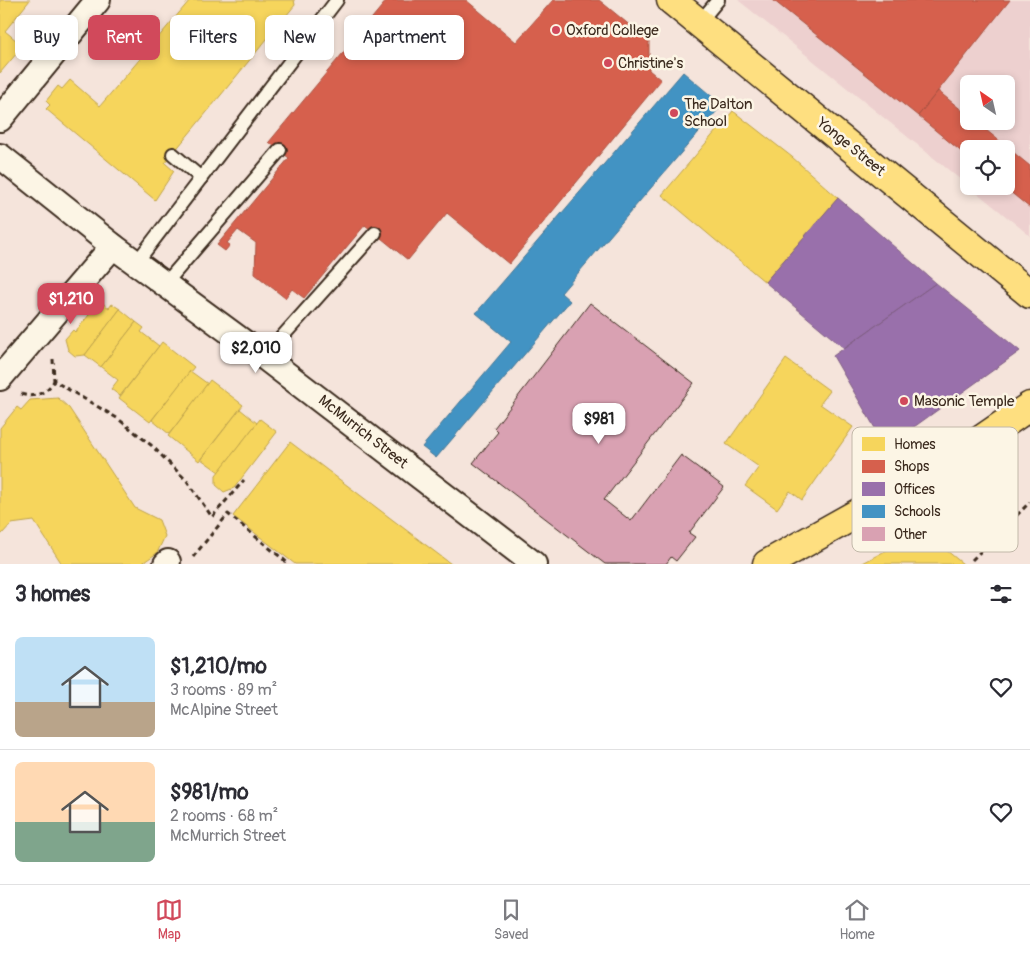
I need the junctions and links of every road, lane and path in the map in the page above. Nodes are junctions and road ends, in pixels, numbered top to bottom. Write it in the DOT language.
graph roads {
  1 [pos="98,0"];
  2 [pos="337,0"];
  3 [pos="671,0"];
  4 [pos="718,0"];
  5 [pos="699,22"];
  6 [pos="0,118"];
  7 [pos="280,150"];
  8 [pos="172,154"];
  9 [pos="0,156"];
  10 [pos="201,178"];
  11 [pos="375,233"];
  12 [pos="113,246"];
  13 [pos="136,263"];
  14 [pos="165,284"];
  15 [pos="1030,294"];
  16 [pos="50,354"];
  17 [pos="264,356"];
  18 [pos="54,381"];
  19 [pos="9,385"];
  20 [pos="1030,406"];
  21 [pos="999,427"];
  22 [pos="244,480"];
  23 [pos="1030,502"];
  24 [pos="1018,514"];
  25 [pos="852,516"];
  26 [pos="980,552"];
  27 [pos="972,560"];
  28 [pos="174,562"];
  29 [pos="289,564"];
  30 [pos="534,564"];
  31 [pos="767,564"];
  1 -- 6 [label="street"];
  2 -- 10 [label="lane"];
  3 -- 5 [label="main road, Yonge Street"];
  4 -- 5 [label="lane"];
  5 -- 15 [label="main road, Yonge Street"];
  7 -- 14 [label="lane"];
  8 -- 10 [label="lane"];
  9 -- 12 [label="street, McMurrich Street"];
  10 -- 13 [label="lane"];
  11 -- 17 [label="lane"];
  12 -- 13 [label="street, McMurrich Street"];
  12 -- 19 [label="street"];
  13 -- 14 [label="street, McMurrich Street"];
  14 -- 17 [label="street, McMurrich Street"];
  16 -- 18 [label="path"];
  17 -- 30 [label="street, McMurrich Street"];
  18 -- 19 [label="path"];
  18 -- 22 [label="path"];
  20 -- 21 [label="main road"];
  23 -- 24 [label="path"];
  25 -- 31 [label="main road"];
  26 -- 27 [label="path"];
  28 -- 29 [label="path"];
}
